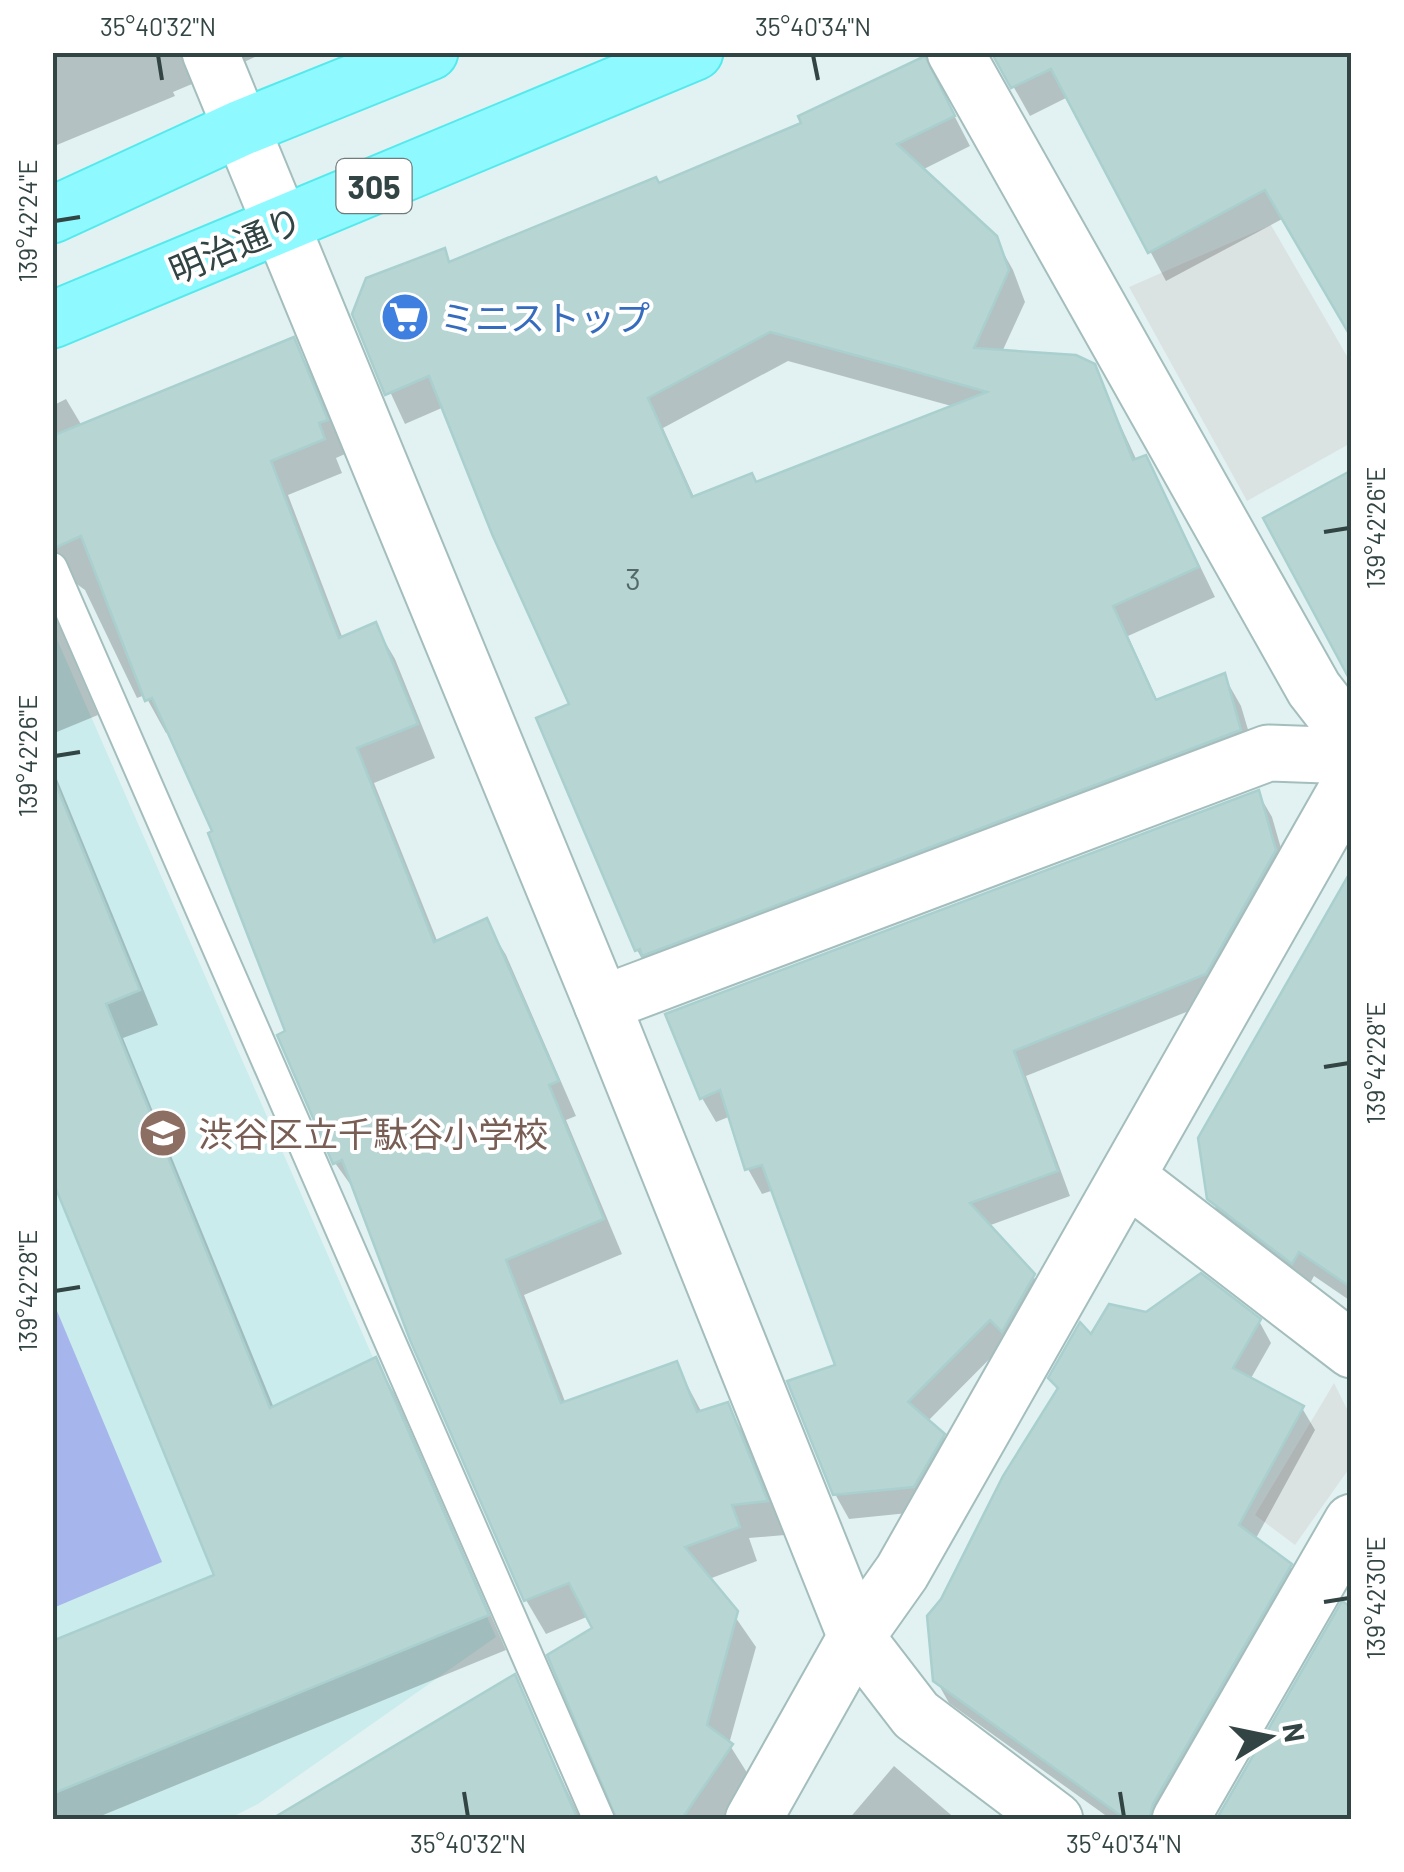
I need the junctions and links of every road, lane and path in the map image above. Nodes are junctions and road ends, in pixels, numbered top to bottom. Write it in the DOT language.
graph roads {
  1 [pos="210,52"];
  2 [pos="430,52"];
  3 [pos="695,52"];
  4 [pos="954,52"];
  5 [pos="241,128"];
  6 [pos="52,215"];
  7 [pos="280,225"];
  8 [pos="52,320"];
  9 [pos="52,568"];
  10 [pos="1352,738"];
  11 [pos="1352,756"];
  12 [pos="1352,780"];
  13 [pos="602,1004"];
  14 [pos="1126,1178"];
  15 [pos="1352,1350"];
  16 [pos="1352,1522"];
  17 [pos="856,1637"];
  18 [pos="599,1820"];
  19 [pos="753,1820"];
  20 [pos="1055,1820"];
  21 [pos="1180,1820"];
  1 -- 5 [label="street"];
  2 -- 5 [label="main road"];
  3 -- 7 [label="main road, 明治通り / 305"];
  4 -- 10 [label="street"];
  5 -- 6 [label="main road"];
  5 -- 7 [label="street"];
  7 -- 8 [label="main road, 明治通り / 305"];
  7 -- 13 [label="street"];
  9 -- 18 [label="lane"];
  11 -- 13 [label="street"];
  12 -- 14 [label="street"];
  13 -- 17 [label="street"];
  14 -- 15 [label="street"];
  14 -- 17 [label="street"];
  16 -- 21 [label="street"];
  17 -- 19 [label="street"];
  17 -- 20 [label="street"];
}
